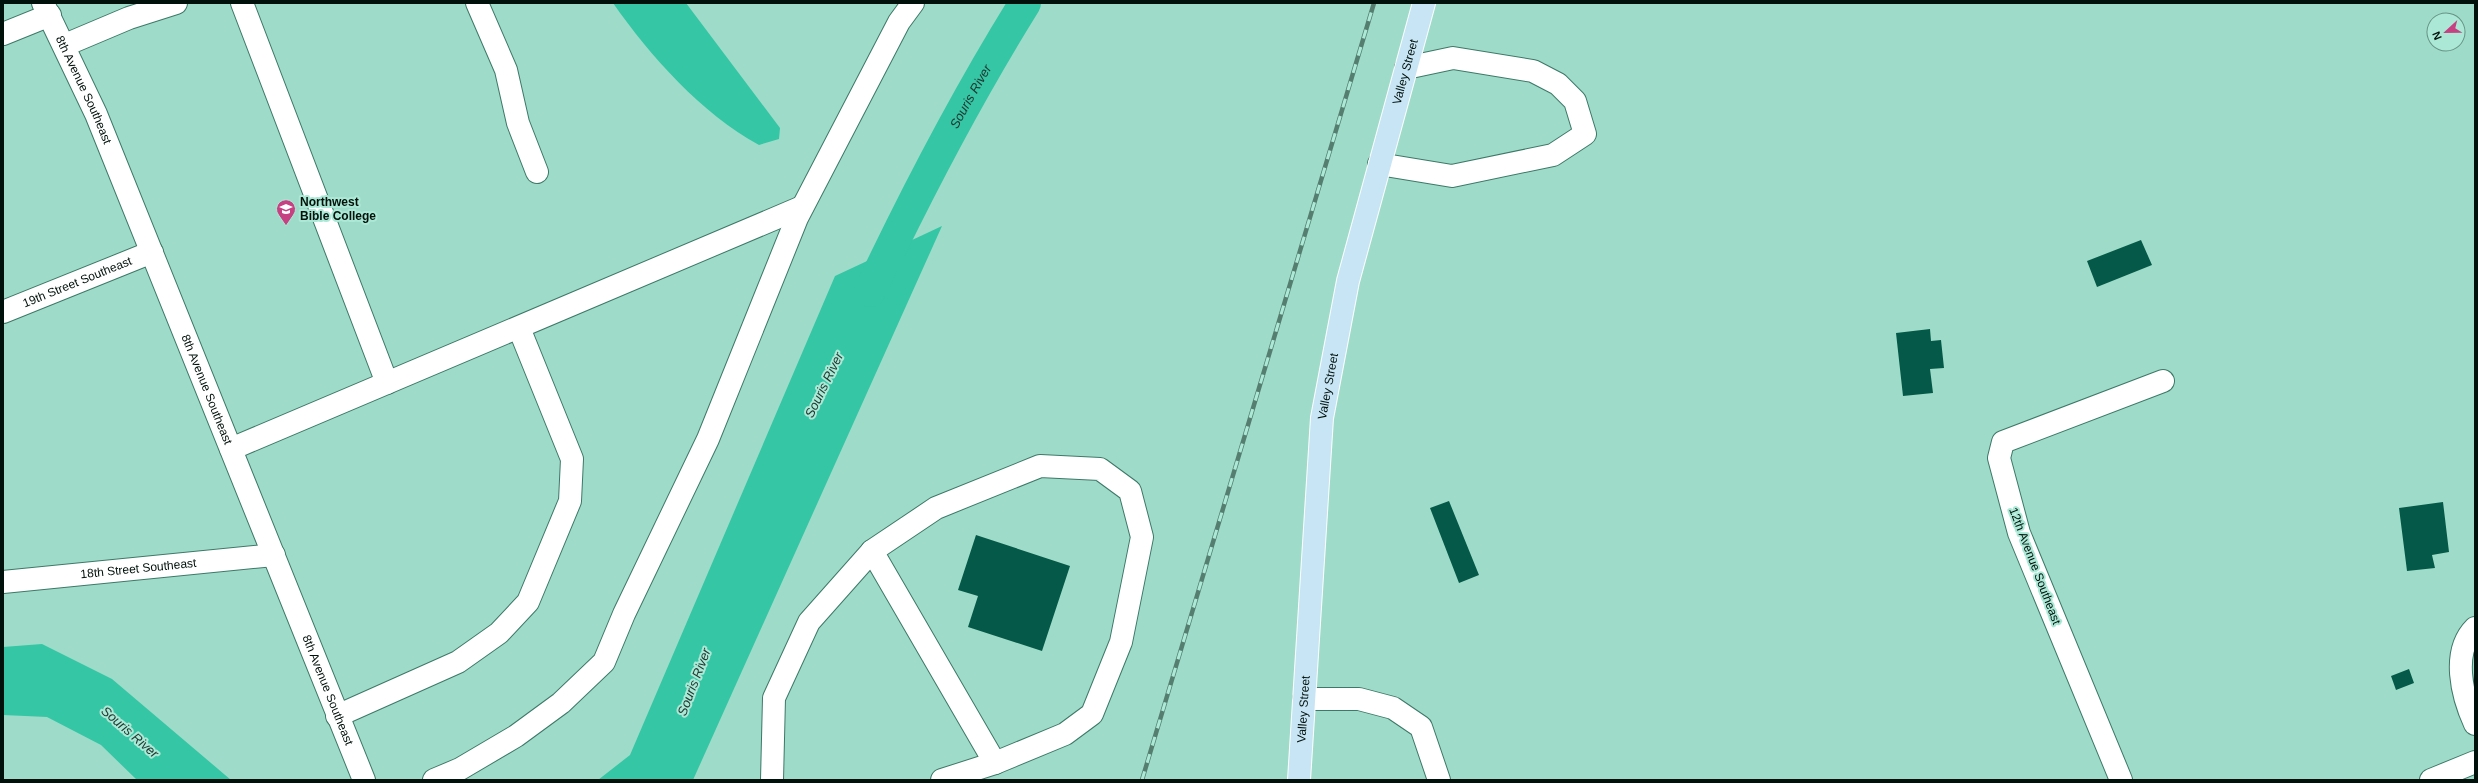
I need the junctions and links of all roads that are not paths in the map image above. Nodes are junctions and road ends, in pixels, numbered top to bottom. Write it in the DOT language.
graph roads {
  1 [pos="176,3"];
  2 [pos="242,3"];
  3 [pos="477,3"];
  4 [pos="913,3"];
  5 [pos="1424,3"];
  6 [pos="46,9"];
  7 [pos="3,34"];
  8 [pos="65,45"];
  9 [pos="1406,68"];
  10 [pos="1379,164"];
  11 [pos="537,172"];
  12 [pos="802,207"];
  13 [pos="152,252"];
  14 [pos="3,312"];
  15 [pos="519,328"];
  16 [pos="2163,381"];
  17 [pos="387,383"];
  18 [pos="232,449"];
  19 [pos="872,550"];
  20 [pos="274,555"];
  21 [pos="3,582"];
  22 [pos="2475,628"];
  23 [pos="1304,699"];
  24 [pos="337,716"];
  25 [pos="2475,724"];
  26 [pos="2475,762"];
  27 [pos="995,763"];
  28 [pos="364,780"];
  29 [pos="434,780"];
  30 [pos="772,780"];
  31 [pos="942,780"];
  32 [pos="1300,780"];
  33 [pos="1440,780"];
  34 [pos="2121,780"];
  35 [pos="2431,780"];
  1 -- 8 [label="street"];
  2 -- 17 [label="street"];
  3 -- 11 [label="street"];
  4 -- 12 [label="street"];
  5 -- 9 [label="main road, Valley Street"];
  6 -- 7 [label="street"];
  6 -- 8 [label="street, 8th Avenue Southeast"];
  8 -- 13 [label="street, 8th Avenue Southeast"];
  9 -- 10 [label="main road, Valley Street"];
  9 -- 10 [label="street"];
  10 -- 23 [label="main road, Valley Street"];
  12 -- 15 [label="street"];
  12 -- 29 [label="street"];
  13 -- 14 [label="street, 19th Street Southeast"];
  13 -- 18 [label="street, 8th Avenue Southeast"];
  15 -- 17 [label="street"];
  15 -- 24 [label="street"];
  16 -- 34 [label="street, 12th Avenue Southeast"];
  17 -- 18 [label="street"];
  18 -- 20 [label="street, 8th Avenue Southeast"];
  19 -- 27 [label="street"];
  19 -- 27 [label="street"];
  19 -- 30 [label="street"];
  20 -- 21 [label="street, 18th Street Southeast"];
  20 -- 24 [label="street, 8th Avenue Southeast"];
  22 -- 25 [label="street"];
  23 -- 32 [label="main road, Valley Street"];
  23 -- 33 [label="street"];
  24 -- 28 [label="street, 8th Avenue Southeast"];
  26 -- 35 [label="street"];
  27 -- 31 [label="street"];
}
